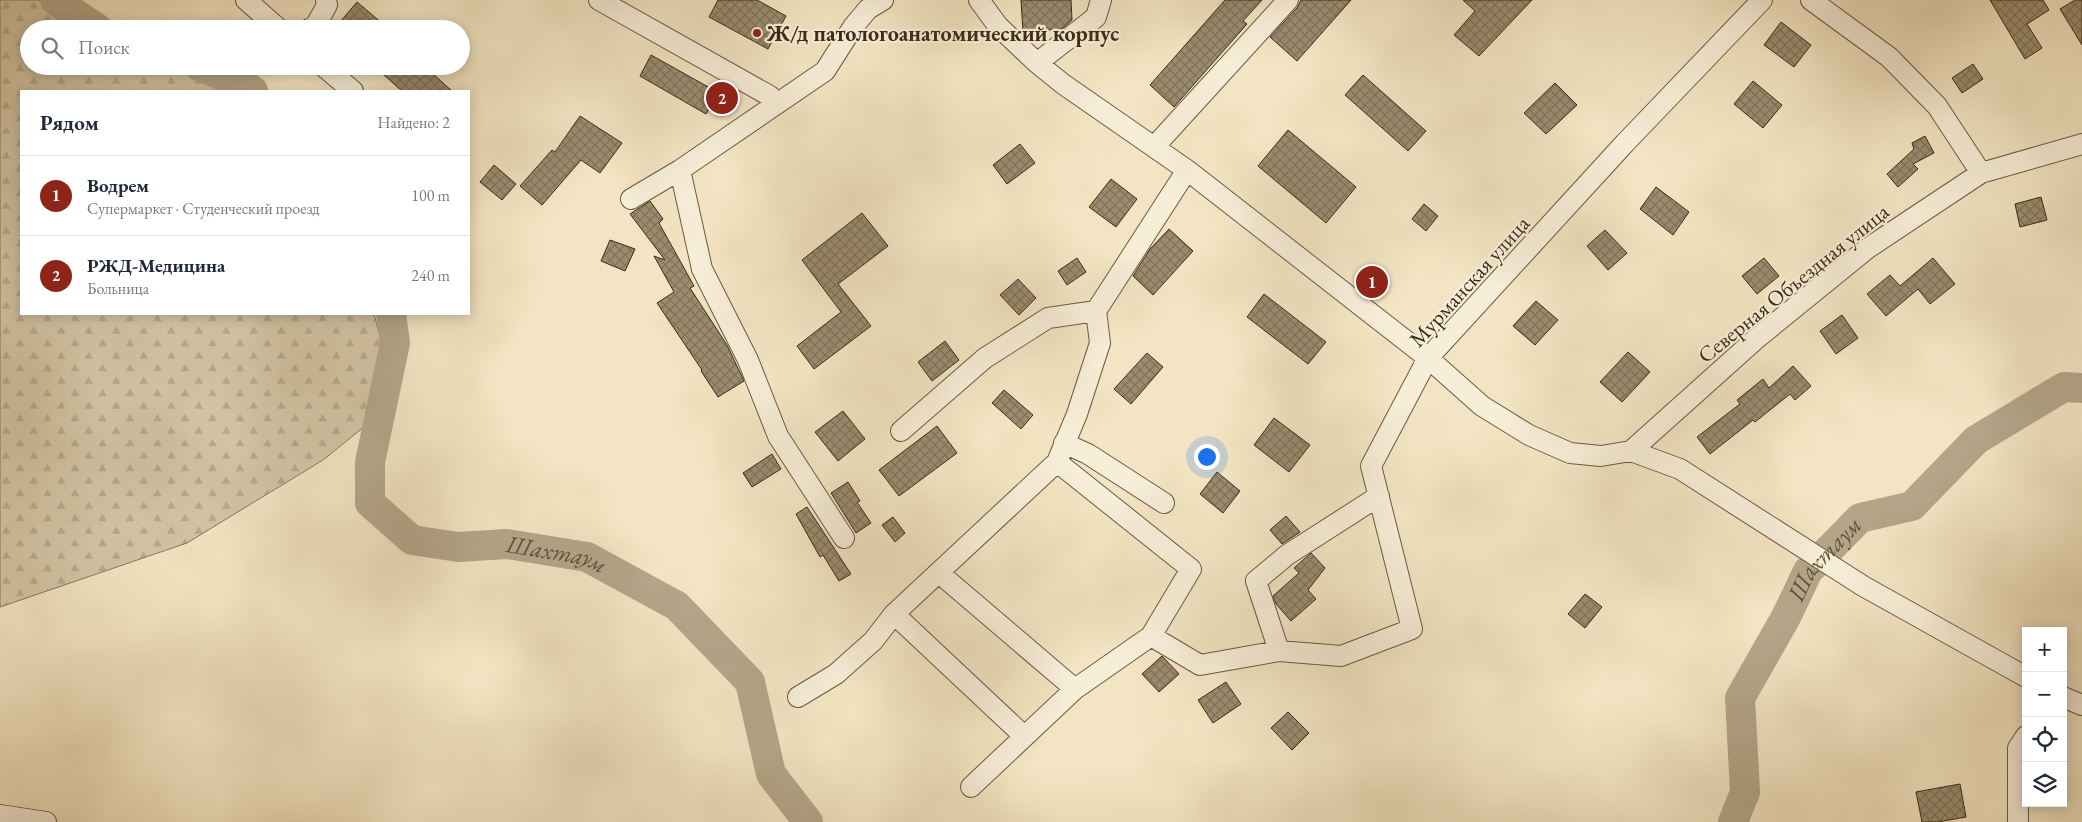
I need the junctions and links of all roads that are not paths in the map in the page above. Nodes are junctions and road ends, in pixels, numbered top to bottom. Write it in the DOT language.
graph roads {
  1 [pos="246,0"];
  2 [pos="326,0"];
  3 [pos="599,0"];
  4 [pos="883,0"];
  5 [pos="979,0"];
  6 [pos="1101,0"];
  7 [pos="1288,0"];
  8 [pos="1762,0"];
  9 [pos="1811,0"];
  10 [pos="269,20"];
  11 [pos="319,20"];
  12 [pos="1037,63"];
  13 [pos="333,75"];
  14 [pos="351,90"];
  15 [pos="770,96"];
  16 [pos="2082,144"];
  17 [pos="1154,147"];
  18 [pos="680,170"];
  19 [pos="1187,170"];
  20 [pos="1981,173"];
  21 [pos="631,199"];
  22 [pos="1096,311"];
  23 [pos="1428,358"];
  24 [pos="901,431"];
  25 [pos="1064,443"];
  26 [pos="1631,451"];
  27 [pos="1056,462"];
  28 [pos="1379,496"];
  29 [pos="1164,503"];
  30 [pos="844,538"];
  31 [pos="939,572"];
  32 [pos="894,614"];
  33 [pos="1151,636"];
  34 [pos="1279,650"];
  35 [pos="2022,675"];
  36 [pos="1075,689"];
  37 [pos="798,697"];
  38 [pos="2067,699"];
  39 [pos="2082,705"];
  40 [pos="1024,736"];
  41 [pos="2022,742"];
  42 [pos="971,787"];
  43 [pos="0,815"];
  44 [pos="46,822"];
  45 [pos="2018,822"];
  1 -- 10 [label="street"];
  2 -- 11 [label="street"];
  3 -- 15 [label="street"];
  4 -- 18 [label="street"];
  5 -- 12 [label="street"];
  6 -- 12 [label="street"];
  7 -- 17 [label="street"];
  8 -- 23 [label="street, Мурманская улица"];
  9 -- 20 [label="street"];
  12 -- 17 [label="street"];
  13 -- 14 [label="street"];
  16 -- 20 [label="street, Северная Объездная улица"];
  17 -- 19 [label="street"];
  18 -- 21 [label="street"];
  18 -- 30 [label="street"];
  19 -- 22 [label="street"];
  19 -- 23 [label="street"];
  20 -- 26 [label="street, Северная Объездная улица"];
  22 -- 24 [label="street"];
  22 -- 25 [label="street"];
  23 -- 26 [label="street"];
  23 -- 28 [label="street, Мурманская улица"];
  25 -- 27 [label="street"];
  25 -- 29 [label="street"];
  26 -- 35 [label="street"];
  27 -- 31 [label="street"];
  27 -- 33 [label="street"];
  28 -- 34 [label="street"];
  28 -- 34 [label="street, Мурманская улица"];
  31 -- 32 [label="street"];
  31 -- 36 [label="street"];
  32 -- 37 [label="street"];
  32 -- 40 [label="street"];
  33 -- 34 [label="street, Мурманская улица"];
  33 -- 36 [label="street"];
  36 -- 40 [label="street"];
  38 -- 39 [label="street"];
  40 -- 42 [label="street"];
  41 -- 45 [label="street"];
  43 -- 44 [label="street"];
}
